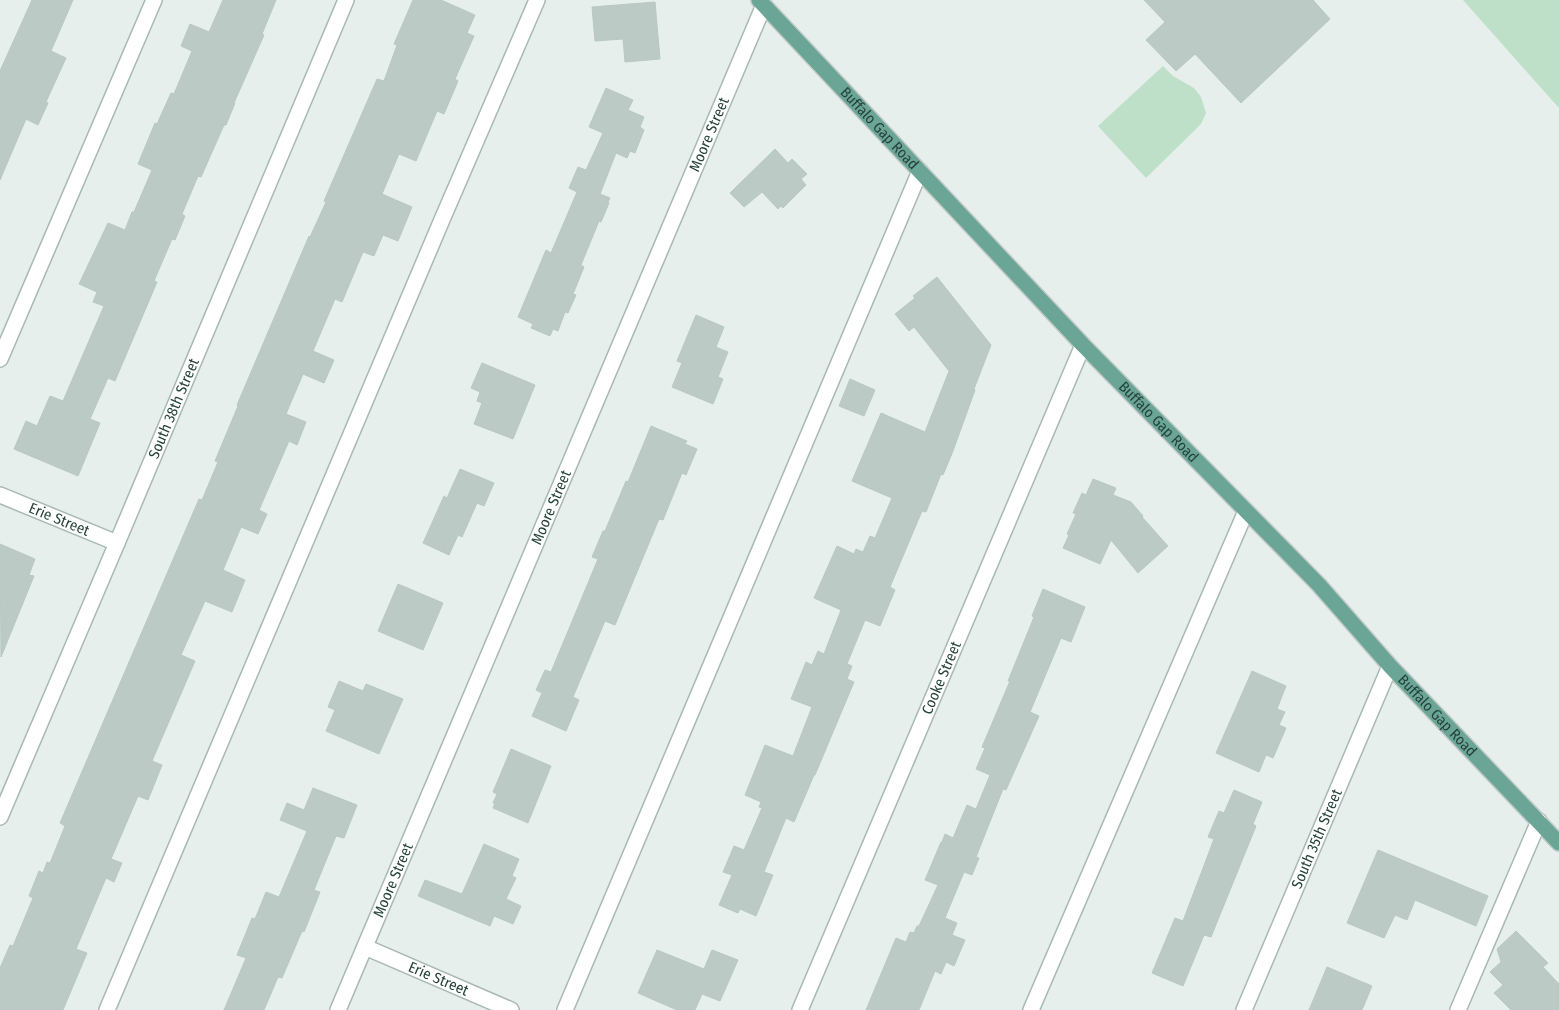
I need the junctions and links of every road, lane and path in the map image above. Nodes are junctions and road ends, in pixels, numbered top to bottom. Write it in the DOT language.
graph roads {
  1 [pos="154,0"];
  2 [pos="346,0"];
  3 [pos="537,0"];
  4 [pos="762,2"];
  5 [pos="920,171"];
  6 [pos="1083,345"];
  7 [pos="0,359"];
  8 [pos="0,494"];
  9 [pos="1246,511"];
  10 [pos="117,544"];
  11 [pos="1390,666"];
  12 [pos="0,817"];
  13 [pos="1538,821"];
  14 [pos="1559,843"];
  15 [pos="365,947"];
  16 [pos="107,1010"];
  17 [pos="338,1010"];
  18 [pos="511,1010"];
  19 [pos="565,1010"];
  20 [pos="800,1010"];
  21 [pos="1031,1010"];
  22 [pos="1244,1010"];
  23 [pos="1458,1010"];
  1 -- 7 [label="street"];
  2 -- 10 [label="street, South 38th Street"];
  3 -- 16 [label="street"];
  4 -- 5 [label="main road, Buffalo Gap Road"];
  4 -- 15 [label="street, Moore Street"];
  5 -- 6 [label="main road, Buffalo Gap Road"];
  5 -- 19 [label="street"];
  6 -- 9 [label="main road, Buffalo Gap Road"];
  6 -- 20 [label="street, Cooke Street"];
  8 -- 10 [label="street, Erie Street"];
  9 -- 11 [label="main road, Buffalo Gap Road"];
  9 -- 21 [label="street"];
  10 -- 12 [label="street, South 38th Street"];
  11 -- 13 [label="main road, Buffalo Gap Road"];
  11 -- 22 [label="street, South 35th Street"];
  13 -- 14 [label="main road, Buffalo Gap Road"];
  13 -- 23 [label="street"];
  15 -- 17 [label="street, Moore Street"];
  15 -- 18 [label="street, Erie Street"];
}
